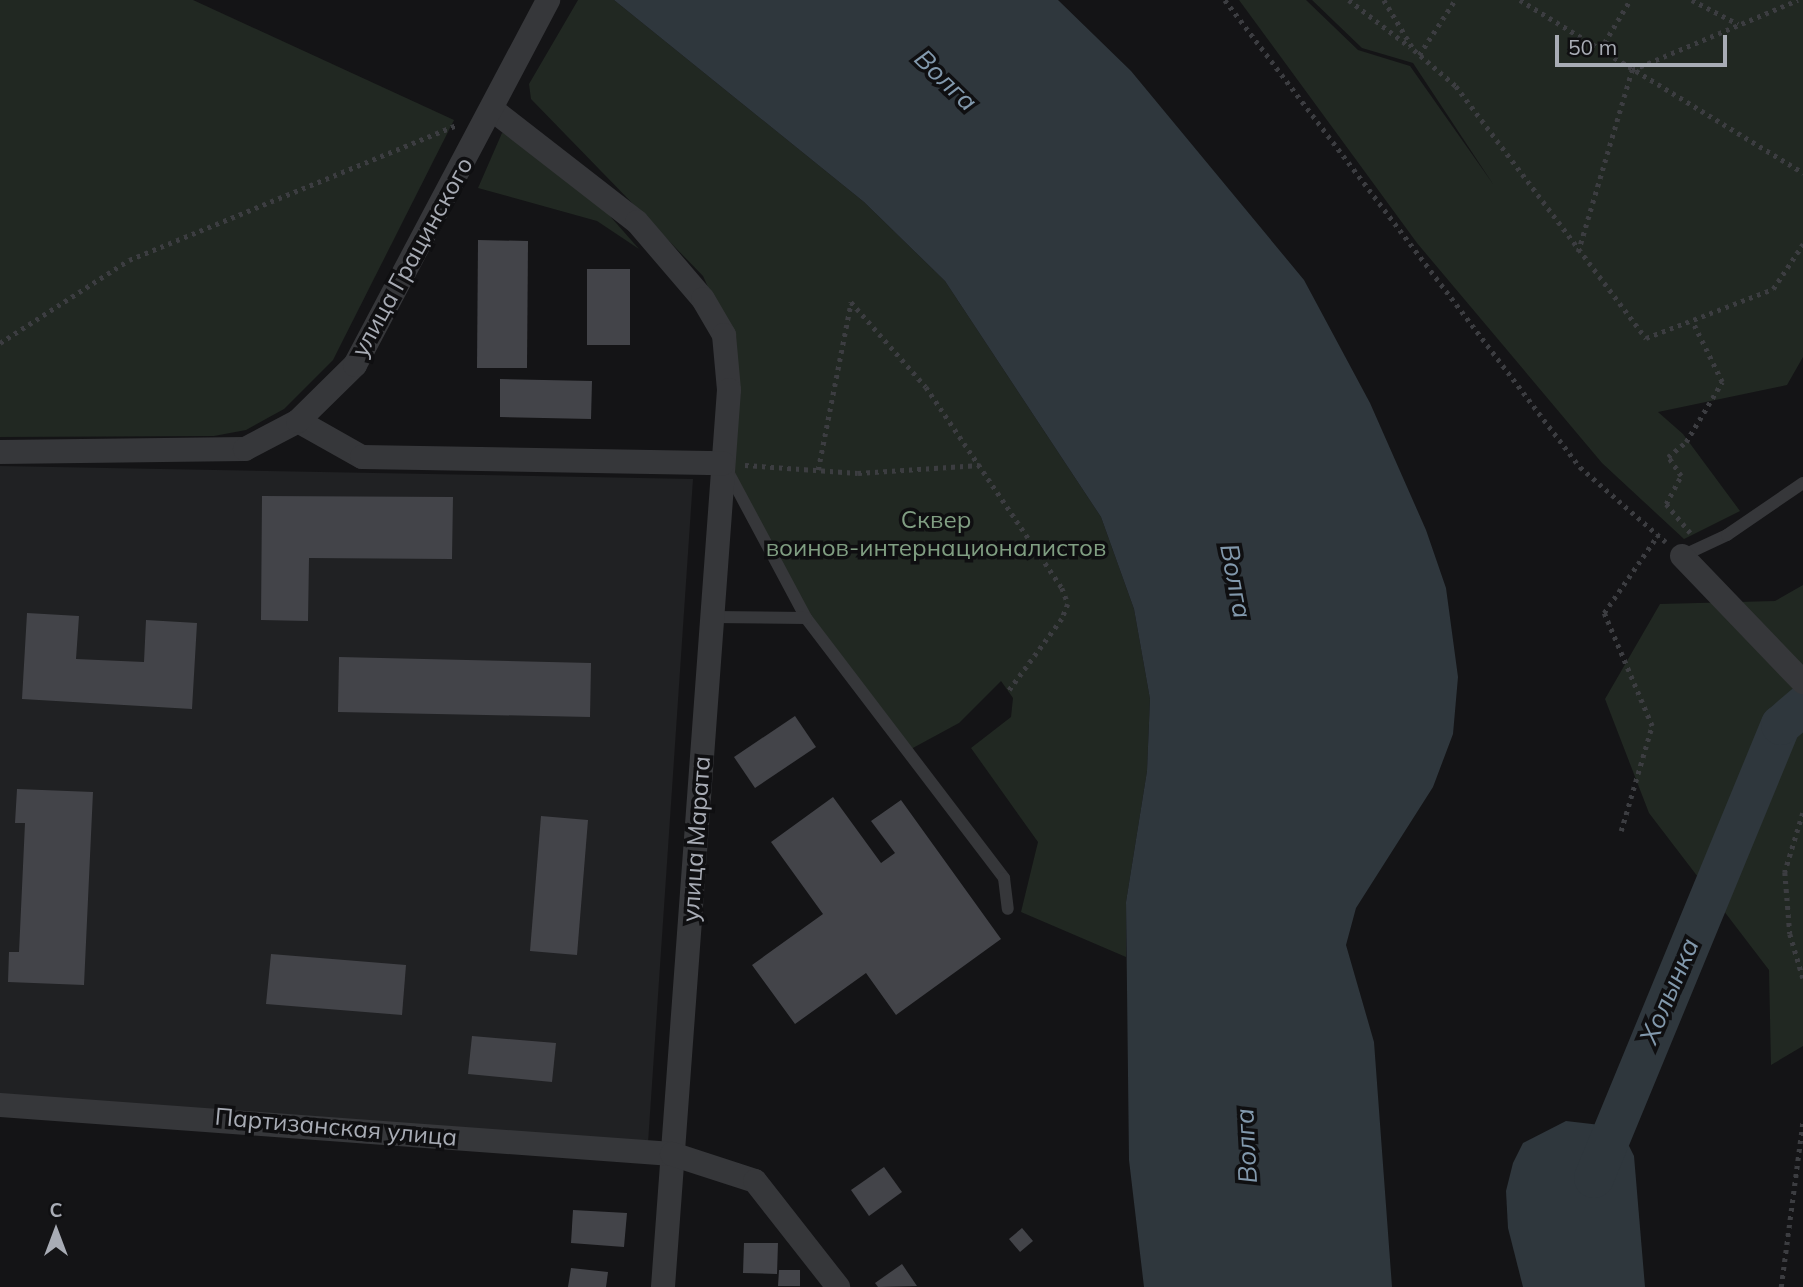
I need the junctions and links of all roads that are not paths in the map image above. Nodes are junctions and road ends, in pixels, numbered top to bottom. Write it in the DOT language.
graph roads {
  1 [pos="548,0"];
  2 [pos="493,110"];
  3 [pos="298,421"];
  4 [pos="0,452"];
  5 [pos="723,463"];
  6 [pos="1803,483"];
  7 [pos="1692,552"];
  8 [pos="712,617"];
  9 [pos="806,618"];
  10 [pos="1803,682"];
  11 [pos="1008,909"];
  12 [pos="0,1105"];
  13 [pos="672,1154"];
  14 [pos="663,1287"];
  15 [pos="838,1287"];
  1 -- 2 [label="street, улица Грацинского"];
  2 -- 3 [label="street, улица Грацинского"];
  2 -- 5 [label="street, улица Марата"];
  3 -- 4 [label="street, улица Грацинского"];
  3 -- 5 [label="street"];
  5 -- 8 [label="street, улица Марата"];
  5 -- 9 [label="lane"];
  6 -- 7 [label="lane"];
  7 -- 10 [label="street"];
  8 -- 9 [label="lane"];
  8 -- 13 [label="street, улица Марата"];
  9 -- 11 [label="lane"];
  12 -- 13 [label="street, Партизанская улица"];
  13 -- 14 [label="street, улица Марата"];
  13 -- 15 [label="street, Партизанская улица"];
}
